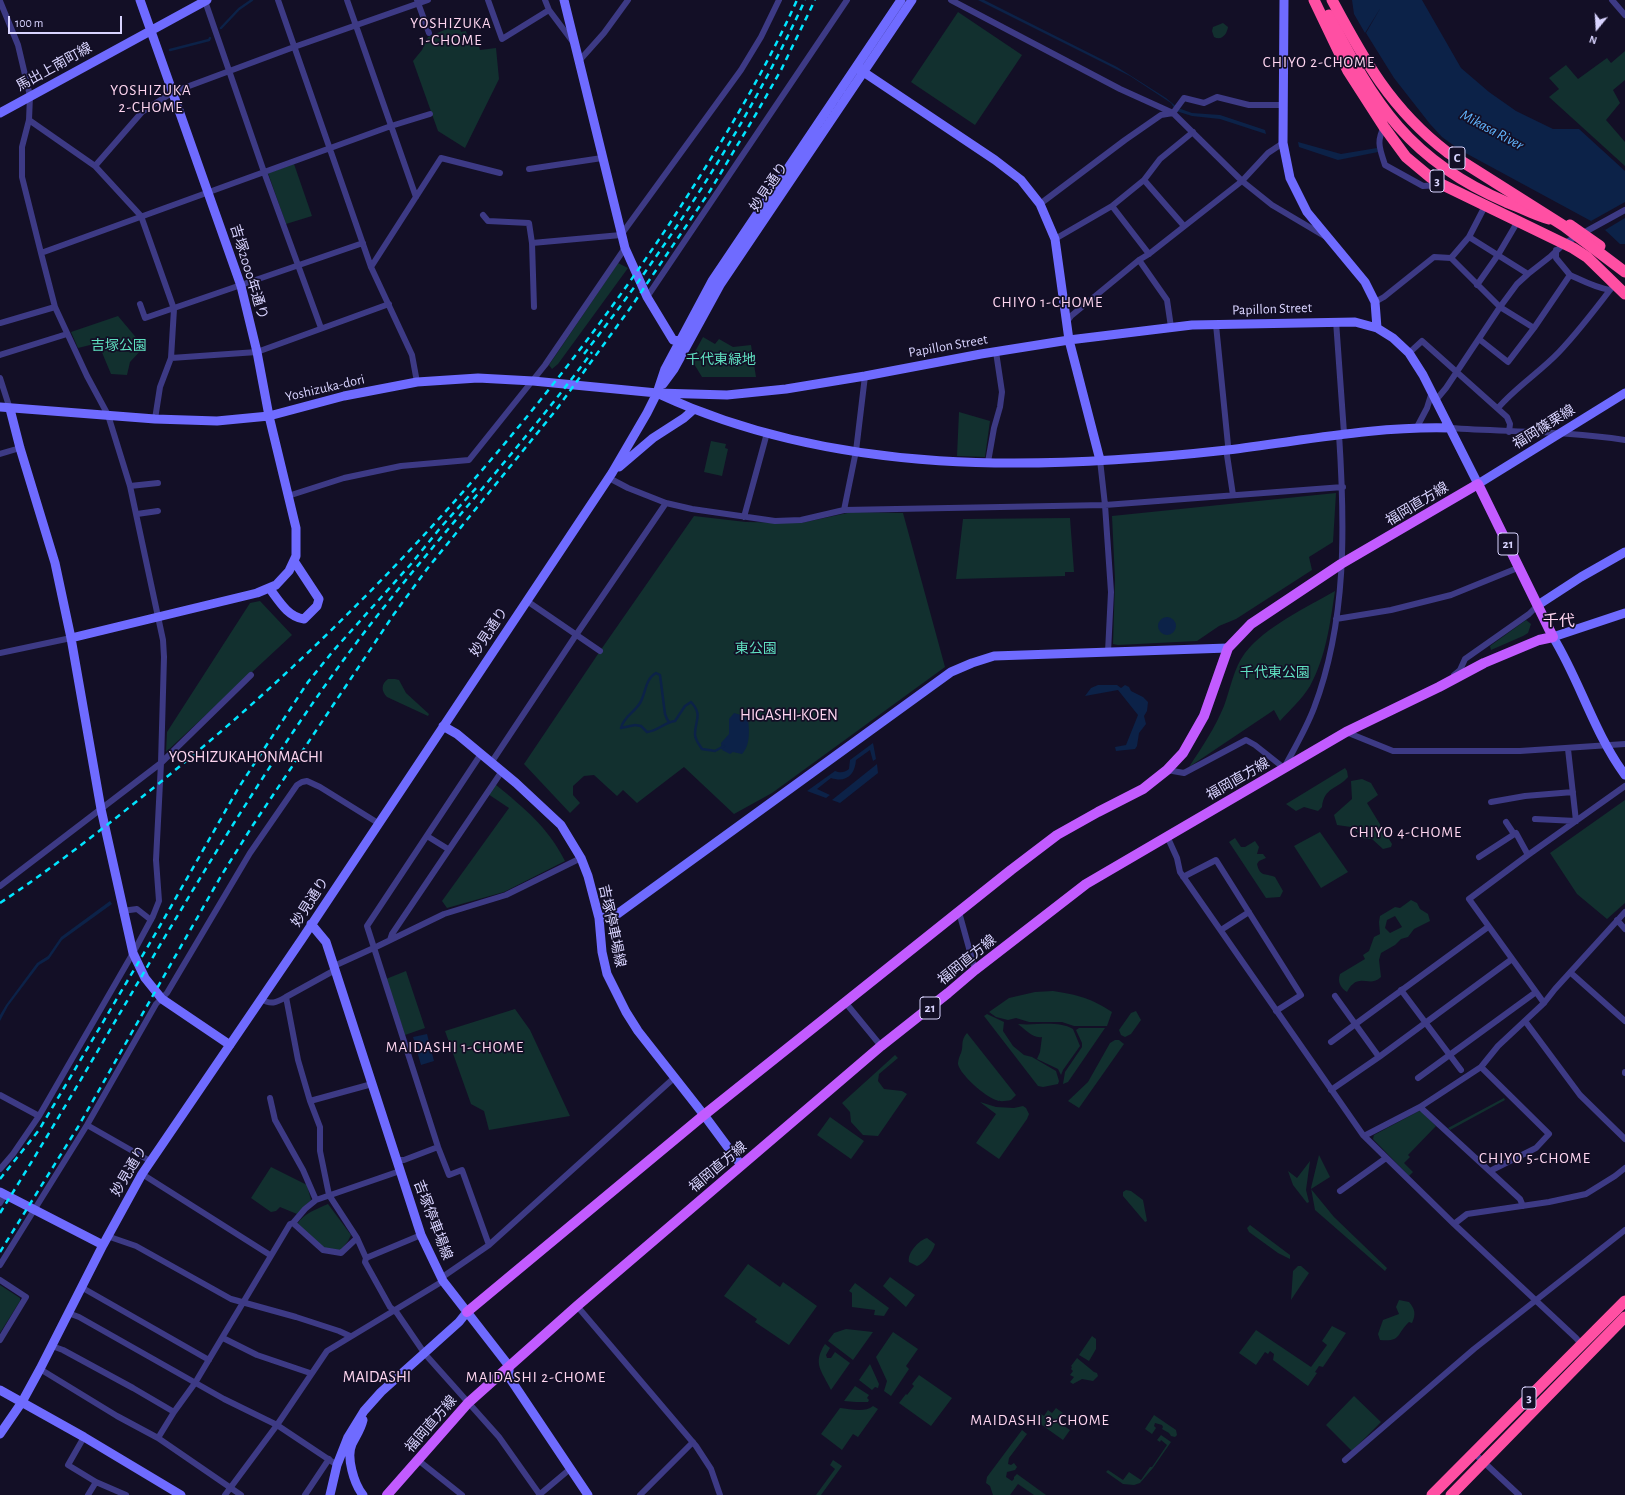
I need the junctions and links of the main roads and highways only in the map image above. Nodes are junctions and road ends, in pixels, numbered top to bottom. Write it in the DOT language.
graph roads {
  1 [pos="1314,0"];
  2 [pos="1320,0"];
  3 [pos="1334,0"];
  4 [pos="1444,180"];
  5 [pos="1517,220"];
  6 [pos="1569,225"];
  7 [pos="1625,270"];
  8 [pos="1625,294"];
  9 [pos="1478,484"];
  10 [pos="1553,637"];
  11 [pos="1625,1301"];
  12 [pos="467,1312"];
  13 [pos="1625,1318"];
  14 [pos="387,1495"];
  15 [pos="1432,1495"];
  16 [pos="1451,1495"];
  1 -- 4 [label="highway, 3"];
  2 -- 4 [label="highway"];
  2 -- 6 [label="highway"];
  3 -- 6 [label="highway, 3"];
  3 -- 7 [label="highway, C, bridge"];
  4 -- 5 [label="highway, 3"];
  4 -- 5 [label="highway"];
  5 -- 8 [label="highway, 3"];
  6 -- 7 [label="highway, 3"];
  9 -- 10 [label="main road, Papillon Street / 21"];
  9 -- 12 [label="main road, 福岡直方線"];
  10 -- 14 [label="main road, 福岡直方線 / 21"];
  11 -- 15 [label="highway, 3"];
  13 -- 16 [label="highway, 3"];
}
